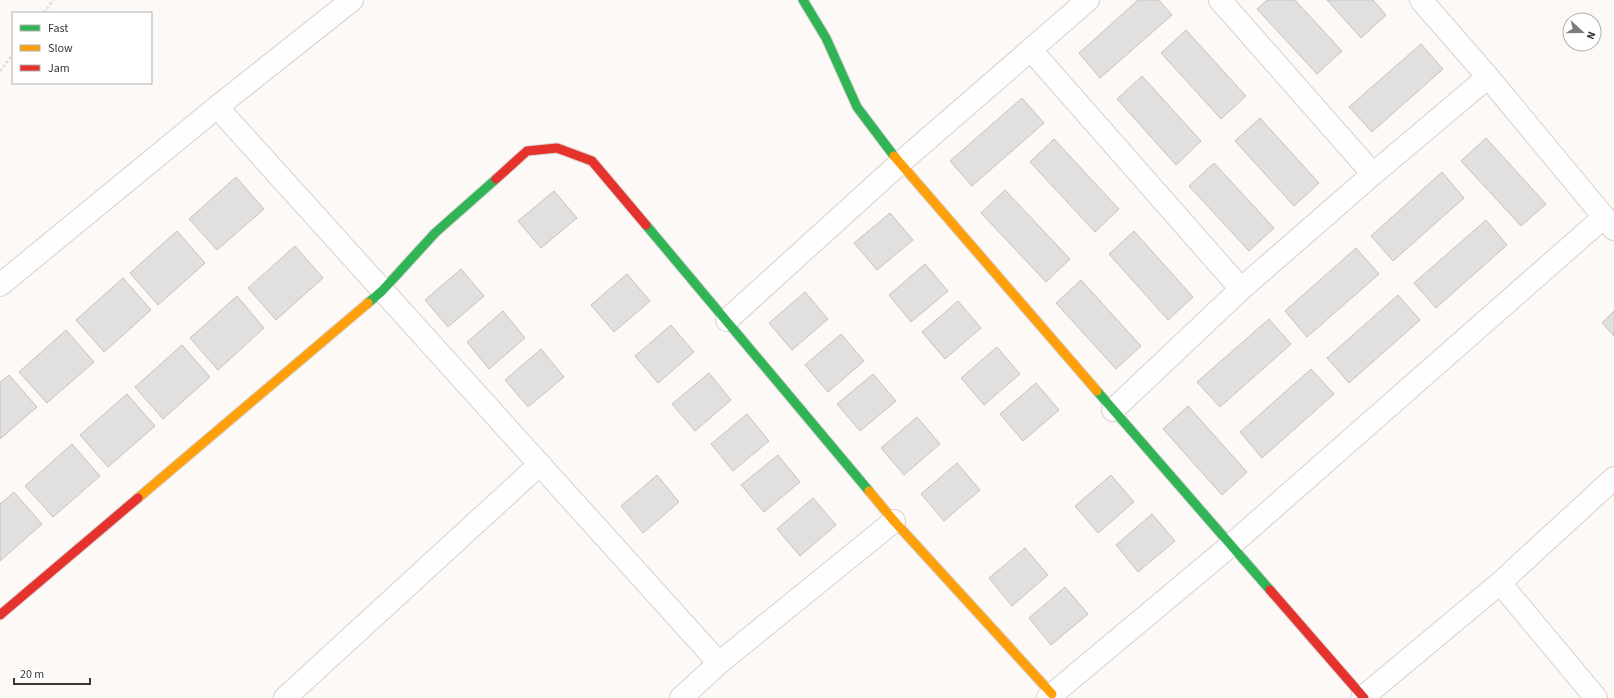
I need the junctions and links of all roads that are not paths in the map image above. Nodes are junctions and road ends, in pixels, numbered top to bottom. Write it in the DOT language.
graph roads {
  1 [pos="352,0"];
  2 [pos="803,0"];
  3 [pos="1088,0"];
  4 [pos="1220,0"];
  5 [pos="1421,0"];
  6 [pos="1031,50"];
  7 [pos="1488,77"];
  8 [pos="217,107"];
  9 [pos="900,163"];
  10 [pos="1373,174"];
  11 [pos="1609,223"];
  12 [pos="0,285"];
  13 [pos="1241,289"];
  14 [pos="382,291"];
  15 [pos="727,320"];
  16 [pos="1113,410"];
  17 [pos="540,464"];
  18 [pos="1614,478"];
  19 [pos="894,522"];
  20 [pos="1231,545"];
  21 [pos="1500,583"];
  22 [pos="0,615"];
  23 [pos="719,663"];
  24 [pos="297,694"];
  25 [pos="1050,696"];
  26 [pos="681,698"];
  27 [pos="1363,698"];
  28 [pos="1596,698"];
  1 -- 8 [label="street"];
  2 -- 9 [label="street"];
  3 -- 6 [label="street"];
  4 -- 10 [label="street"];
  5 -- 7 [label="street"];
  6 -- 9 [label="street"];
  6 -- 13 [label="street"];
  7 -- 10 [label="street"];
  7 -- 11 [label="street"];
  8 -- 12 [label="street"];
  8 -- 14 [label="street"];
  9 -- 15 [label="street"];
  9 -- 16 [label="street"];
  10 -- 13 [label="street"];
  11 -- 20 [label="street"];
  13 -- 16 [label="street"];
  14 -- 15 [label="street"];
  14 -- 17 [label="street"];
  14 -- 22 [label="street"];
  15 -- 19 [label="street"];
  16 -- 20 [label="street"];
  17 -- 23 [label="street"];
  17 -- 24 [label="street"];
  18 -- 21 [label="street"];
  19 -- 23 [label="street"];
  19 -- 25 [label="street"];
  20 -- 25 [label="street"];
  20 -- 27 [label="street"];
  21 -- 27 [label="street"];
  21 -- 28 [label="street"];
  23 -- 26 [label="street"];
}
